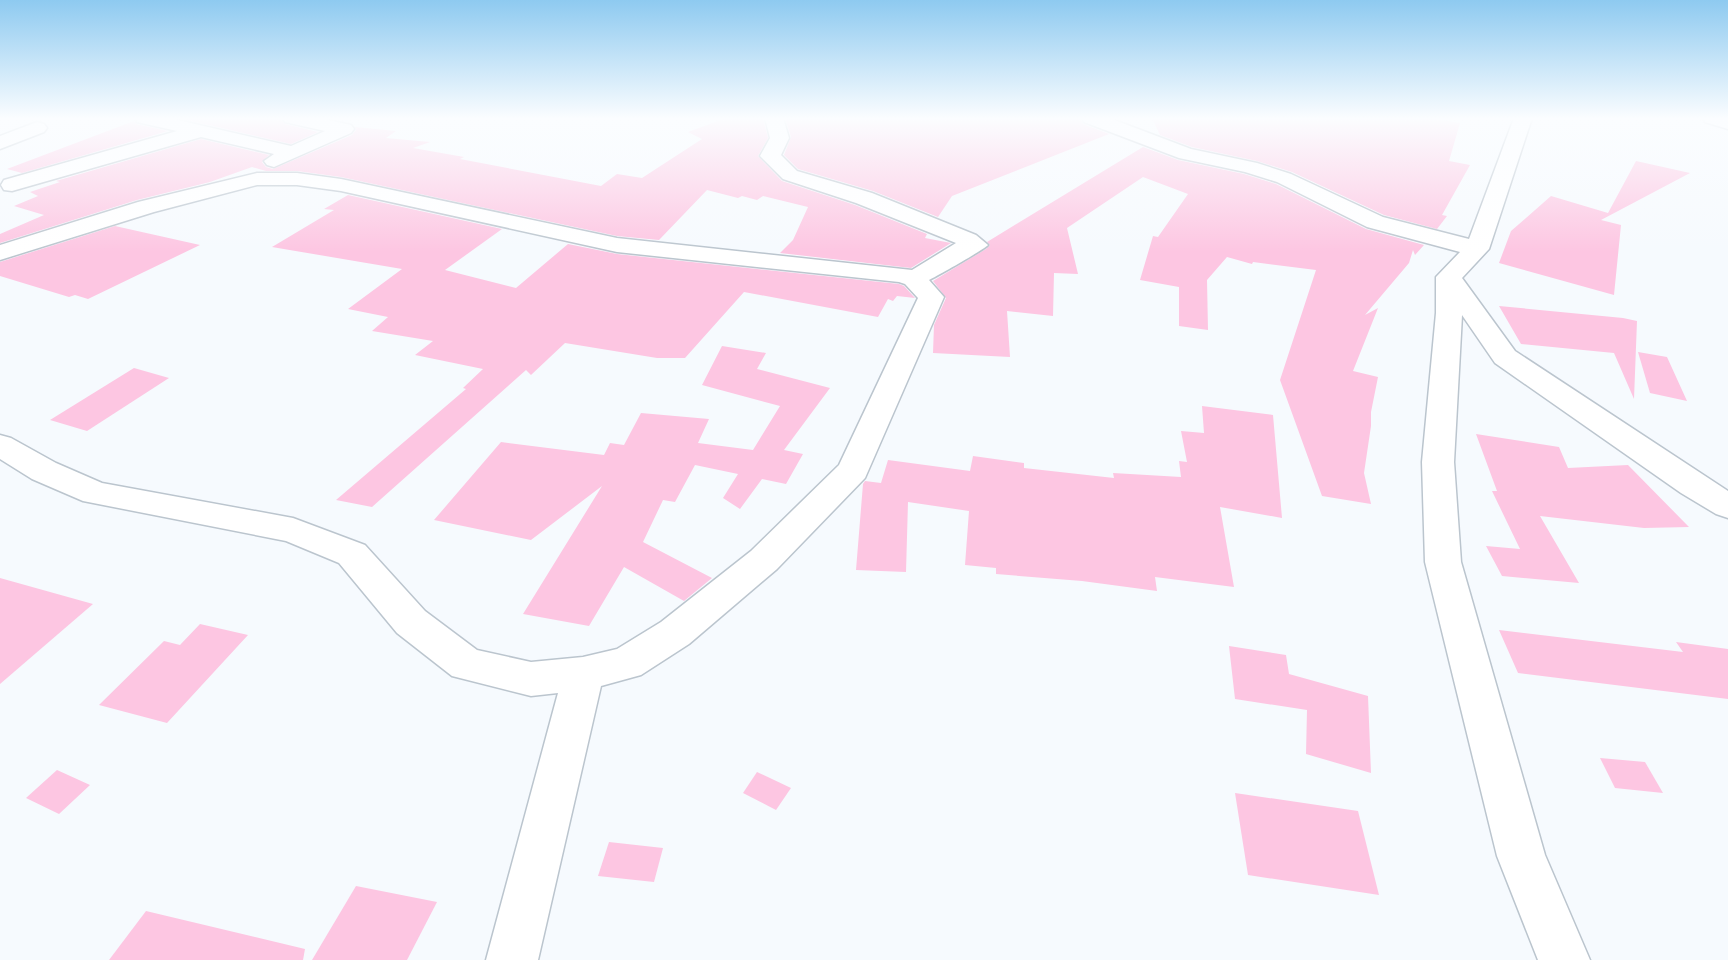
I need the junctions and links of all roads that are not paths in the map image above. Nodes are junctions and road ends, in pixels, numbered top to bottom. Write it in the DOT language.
graph roads {
  1 [pos="87,163"];
  2 [pos="270,163"];
  3 [pos="777,163"];
  4 [pos="1229,163"];
  5 [pos="1507,163"];
  6 [pos="257,179"];
  7 [pos="12,184"];
  8 [pos="1477,249"];
  9 [pos="0,253"];
  10 [pos="1449,277"];
  11 [pos="914,279"];
  12 [pos="0,445"];
  13 [pos="1728,506"];
  14 [pos="584,674"];
  15 [pos="512,960"];
  16 [pos="1564,960"];
  1 -- 7 [label="street"];
  2 -- 6 [label="street"];
  3 -- 11 [label="street"];
  4 -- 8 [label="street"];
  5 -- 8 [label="street"];
  6 -- 9 [label="street"];
  6 -- 11 [label="street"];
  8 -- 10 [label="street"];
  10 -- 13 [label="street"];
  10 -- 16 [label="street"];
  11 -- 14 [label="street"];
  12 -- 14 [label="street"];
  14 -- 15 [label="street"];
}
